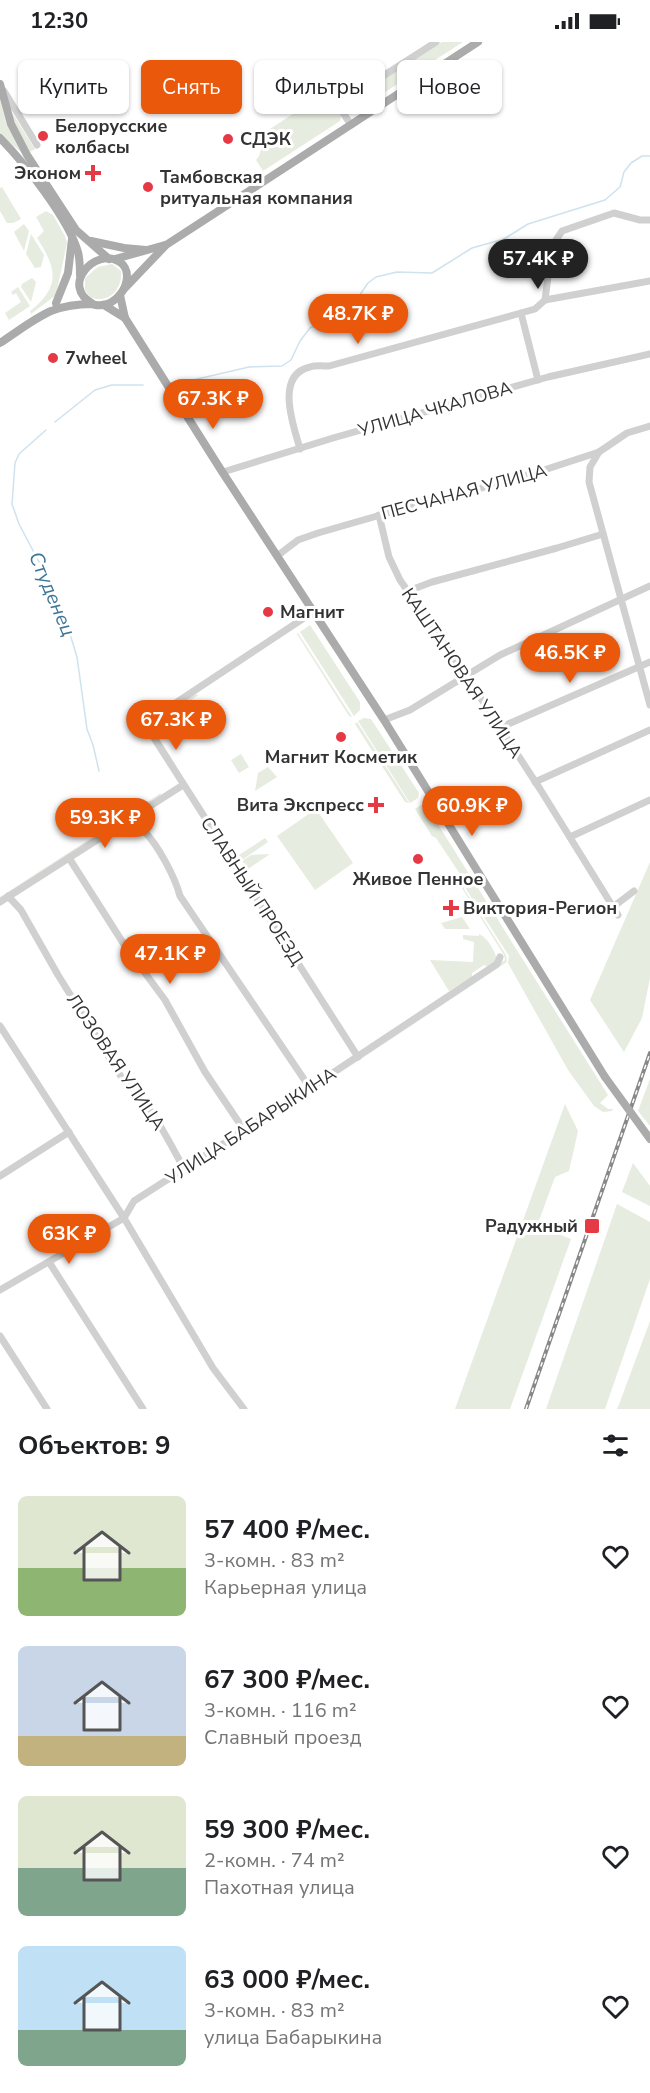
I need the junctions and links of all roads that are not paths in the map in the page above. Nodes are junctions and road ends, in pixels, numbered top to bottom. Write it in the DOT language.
graph roads {
  1 [pos="436,42"];
  2 [pos="478,42"];
  3 [pos="0,84"];
  4 [pos="351,125"];
  5 [pos="0,138"];
  6 [pos="37,145"];
  7 [pos="64,217"];
  8 [pos="650,220"];
  9 [pos="72,236"];
  10 [pos="87,240"];
  11 [pos="166,244"];
  12 [pos="146,250"];
  13 [pos="112,259"];
  14 [pos="80,278"];
  15 [pos="650,281"];
  16 [pos="122,292"];
  17 [pos="545,300"];
  18 [pos="56,303"];
  19 [pos="93,304"];
  20 [pos="104,305"];
  21 [pos="521,313"];
  22 [pos="46,314"];
  23 [pos="125,318"];
  24 [pos="0,343"];
  25 [pos="650,354"];
  26 [pos="538,380"];
  27 [pos="650,426"];
  28 [pos="300,449"];
  29 [pos="599,452"];
  30 [pos="223,472"];
  31 [pos="379,515"];
  32 [pos="603,534"];
  33 [pos="277,556"];
  34 [pos="650,586"];
  35 [pos="408,591"];
  36 [pos="620,599"];
  37 [pos="314,612"];
  38 [pos="650,662"];
  39 [pos="639,666"];
  40 [pos="465,675"];
  41 [pos="650,705"];
  42 [pos="384,720"];
  43 [pos="499,728"];
  44 [pos="650,730"];
  45 [pos="535,782"];
  46 [pos="183,784"];
  47 [pos="650,800"];
  48 [pos="129,819"];
  49 [pos="570,837"];
  50 [pos="69,858"];
  51 [pos="634,891"];
  52 [pos="8,896"];
  53 [pos="0,902"];
  54 [pos="613,906"];
  55 [pos="618,915"];
  56 [pos="500,957"];
  57 [pos="0,1026"];
  58 [pos="358,1057"];
  59 [pos="310,1088"];
  60 [pos="244,1130"];
  61 [pos="69,1132"];
  62 [pos="650,1139"];
  63 [pos="184,1169"];
  64 [pos="0,1176"];
  65 [pos="124,1218"];
  66 [pos="49,1262"];
  67 [pos="0,1290"];
  68 [pos="0,1336"];
  69 [pos="47,1409"];
  70 [pos="143,1409"];
  71 [pos="244,1409"];
  1 -- 4 [label="street"];
  2 -- 4 [label="main road"];
  3 -- 6 [label="street"];
  3 -- 7 [label="main road"];
  4 -- 11 [label="main road"];
  5 -- 7 [label="main road"];
  7 -- 9 [label="main road"];
  7 -- 10 [label="main road"];
  8 -- 17 [label="street"];
  9 -- 14 [label="main road"];
  9 -- 18 [label="main road"];
  10 -- 12 [label="main road"];
  10 -- 13 [label="main road"];
  11 -- 12 [label="main road"];
  11 -- 16 [label="main road"];
  12 -- 13 [label="main road"];
  13 -- 14 [label="main road"];
  13 -- 16 [label="main road"];
  14 -- 18 [label="main road"];
  14 -- 19 [label="main road"];
  15 -- 17 [label="street"];
  16 -- 20 [label="main road"];
  16 -- 23 [label="main road"];
  17 -- 21 [label="street"];
  18 -- 22 [label="main road"];
  19 -- 20 [label="main road"];
  19 -- 22 [label="main road"];
  20 -- 23 [label="main road"];
  21 -- 26 [label="street"];
  21 -- 28 [label="street"];
  22 -- 24 [label="main road"];
  23 -- 30 [label="main road"];
  25 -- 26 [label="street, УЛИЦА ЧКАЛОВА"];
  26 -- 28 [label="street, УЛИЦА ЧКАЛОВА"];
  27 -- 29 [label="street, ПЕСЧАНАЯ УЛИЦА"];
  28 -- 30 [label="street, УЛИЦА ЧКАЛОВА"];
  29 -- 31 [label="street, ПЕСЧАНАЯ УЛИЦА"];
  29 -- 32 [label="street"];
  30 -- 33 [label="main road"];
  31 -- 33 [label="street, ПЕСЧАНАЯ УЛИЦА"];
  31 -- 35 [label="street, КАШТАНОВАЯ УЛИЦА"];
  32 -- 35 [label="street"];
  32 -- 36 [label="street"];
  33 -- 37 [label="main road"];
  34 -- 36 [label="street"];
  35 -- 40 [label="street, КАШТАНОВАЯ УЛИЦА"];
  36 -- 39 [label="street"];
  36 -- 40 [label="street"];
  37 -- 42 [label="main road"];
  37 -- 46 [label="street, СЛАВНЫЙ ПРОЕЗД"];
  38 -- 39 [label="street"];
  39 -- 41 [label="street"];
  39 -- 43 [label="street"];
  40 -- 42 [label="street"];
  40 -- 43 [label="street, КАШТАНОВАЯ УЛИЦА"];
  42 -- 62 [label="main road, bridge"];
  43 -- 45 [label="street, КАШТАНОВАЯ УЛИЦА"];
  44 -- 45 [label="street"];
  45 -- 49 [label="street, КАШТАНОВАЯ УЛИЦА"];
  46 -- 48 [label="street"];
  46 -- 58 [label="street, СЛАВНЫЙ ПРОЕЗД"];
  47 -- 49 [label="street"];
  48 -- 50 [label="street"];
  48 -- 59 [label="street"];
  49 -- 54 [label="street, КАШТАНОВАЯ УЛИЦА"];
  50 -- 52 [label="street"];
  50 -- 60 [label="street"];
  51 -- 54 [label="street"];
  52 -- 53 [label="street"];
  52 -- 63 [label="street, ЛОЗОВАЯ УЛИЦА"];
  54 -- 55 [label="street, КАШТАНОВАЯ УЛИЦА"];
  56 -- 58 [label="street, УЛИЦА БАБАРЫКИНА"];
  57 -- 61 [label="street"];
  58 -- 59 [label="street, УЛИЦА БАБАРЫКИНА"];
  59 -- 60 [label="street, УЛИЦА БАБАРЫКИНА"];
  60 -- 63 [label="street, УЛИЦА БАБАРЫКИНА"];
  61 -- 64 [label="street"];
  61 -- 65 [label="street"];
  63 -- 65 [label="street, УЛИЦА БАБАРЫКИНА"];
  65 -- 66 [label="street, УЛИЦА БАБАРЫКИНА"];
  65 -- 71 [label="street"];
  66 -- 67 [label="street, УЛИЦА БАБАРЫКИНА"];
  66 -- 70 [label="street"];
  68 -- 69 [label="street"];
}
